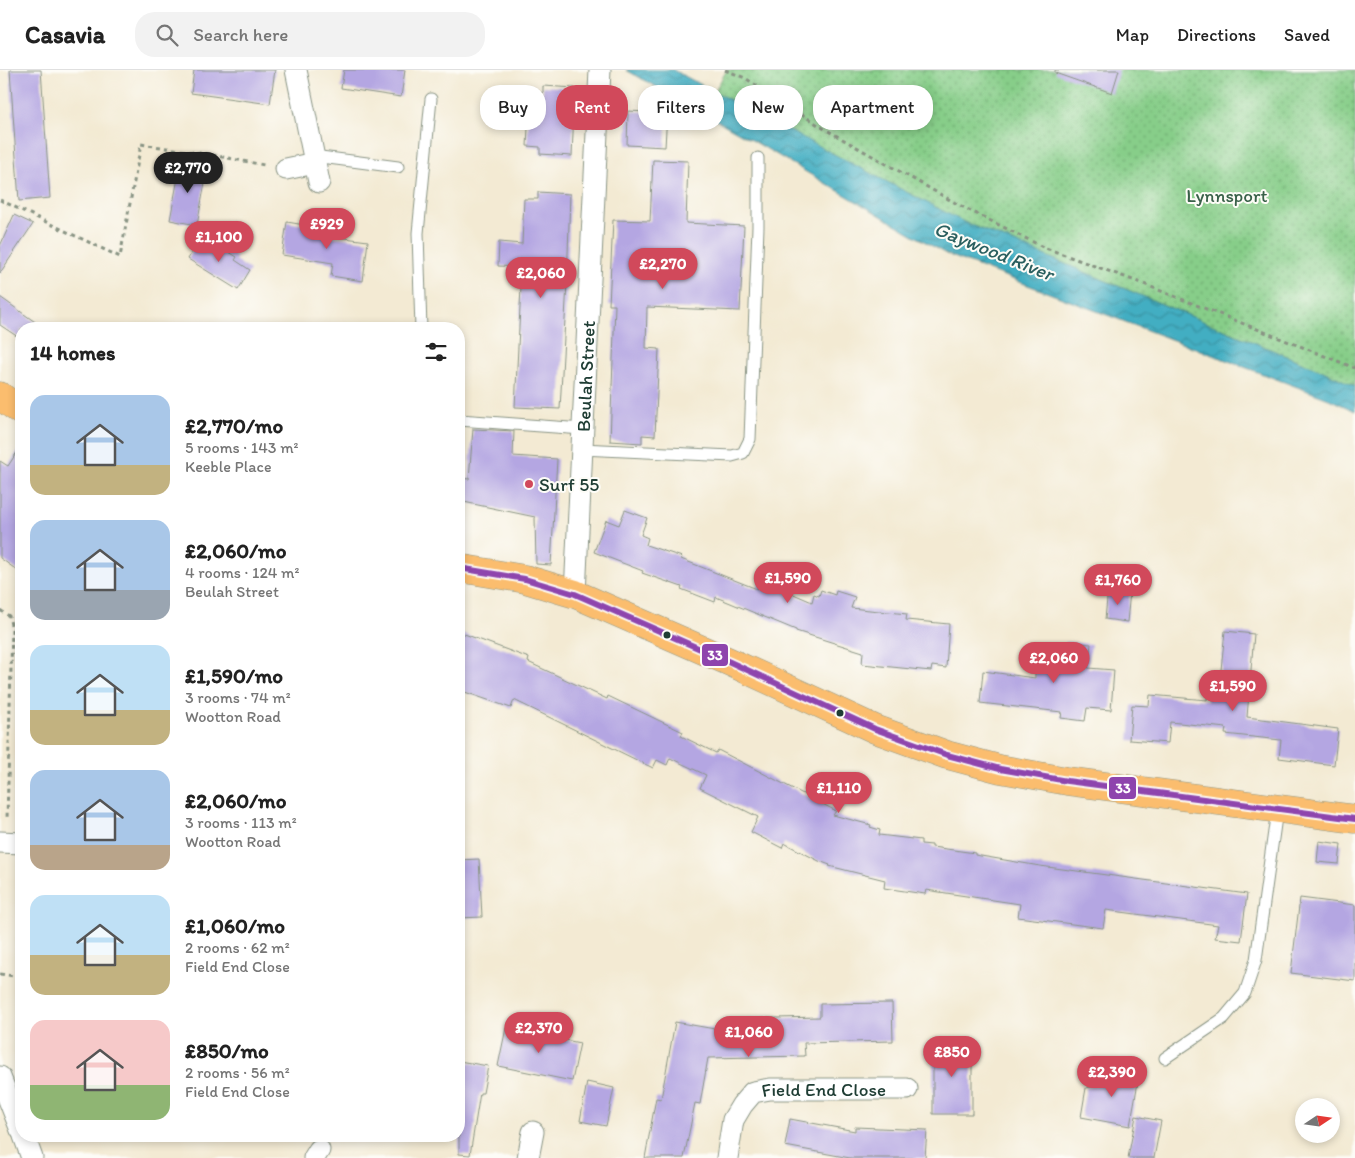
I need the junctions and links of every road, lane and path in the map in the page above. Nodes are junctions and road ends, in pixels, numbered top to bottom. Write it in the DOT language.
graph roads {
  1 [pos="296,70"];
  2 [pos="725,70"];
  3 [pos="600,74"];
  4 [pos="431,99"];
  5 [pos="758,158"];
  6 [pos="316,167"];
  7 [pos="398,167"];
  8 [pos="286,169"];
  9 [pos="0,200"];
  10 [pos="421,322"];
  11 [pos="1355,368"];
  12 [pos="0,396"];
  13 [pos="15,407"];
  14 [pos="465,421"];
  15 [pos="582,439"];
  16 [pos="465,569"];
  17 [pos="575,594"];
  18 [pos="0,610"];
  19 [pos="12,629"];
  20 [pos="15,630"];
  21 [pos="1277,810"];
  22 [pos="1355,819"];
  23 [pos="9,842"];
  24 [pos="0,974"];
  25 [pos="15,976"];
  26 [pos="1165,1058"];
  27 [pos="0,1078"];
  28 [pos="907,1089"];
  29 [pos="15,1115"];
  30 [pos="533,1132"];
  31 [pos="26,1142"];
  32 [pos="32,1158"];
  33 [pos="528,1158"];
  34 [pos="727,1158"];
  1 -- 6 [label="street"];
  2 -- 11 [label="path"];
  3 -- 15 [label="street, Beulah Street"];
  4 -- 10 [label="lane"];
  5 -- 15 [label="lane"];
  6 -- 7 [label="lane"];
  6 -- 8 [label="street"];
  8 -- 9 [label="path"];
  12 -- 13 [label="main road"];
  14 -- 15 [label="lane"];
  15 -- 17 [label="street, Beulah Street"];
  16 -- 17 [label="main road"];
  17 -- 21 [label="main road"];
  18 -- 19 [label="path"];
  19 -- 20 [label="path"];
  19 -- 23 [label="path"];
  21 -- 22 [label="main road"];
  21 -- 26 [label="lane"];
  24 -- 25 [label="path"];
  27 -- 29 [label="street"];
  28 -- 34 [label="street, Field End Close"];
  30 -- 33 [label="street"];
  31 -- 32 [label="street"];
}
